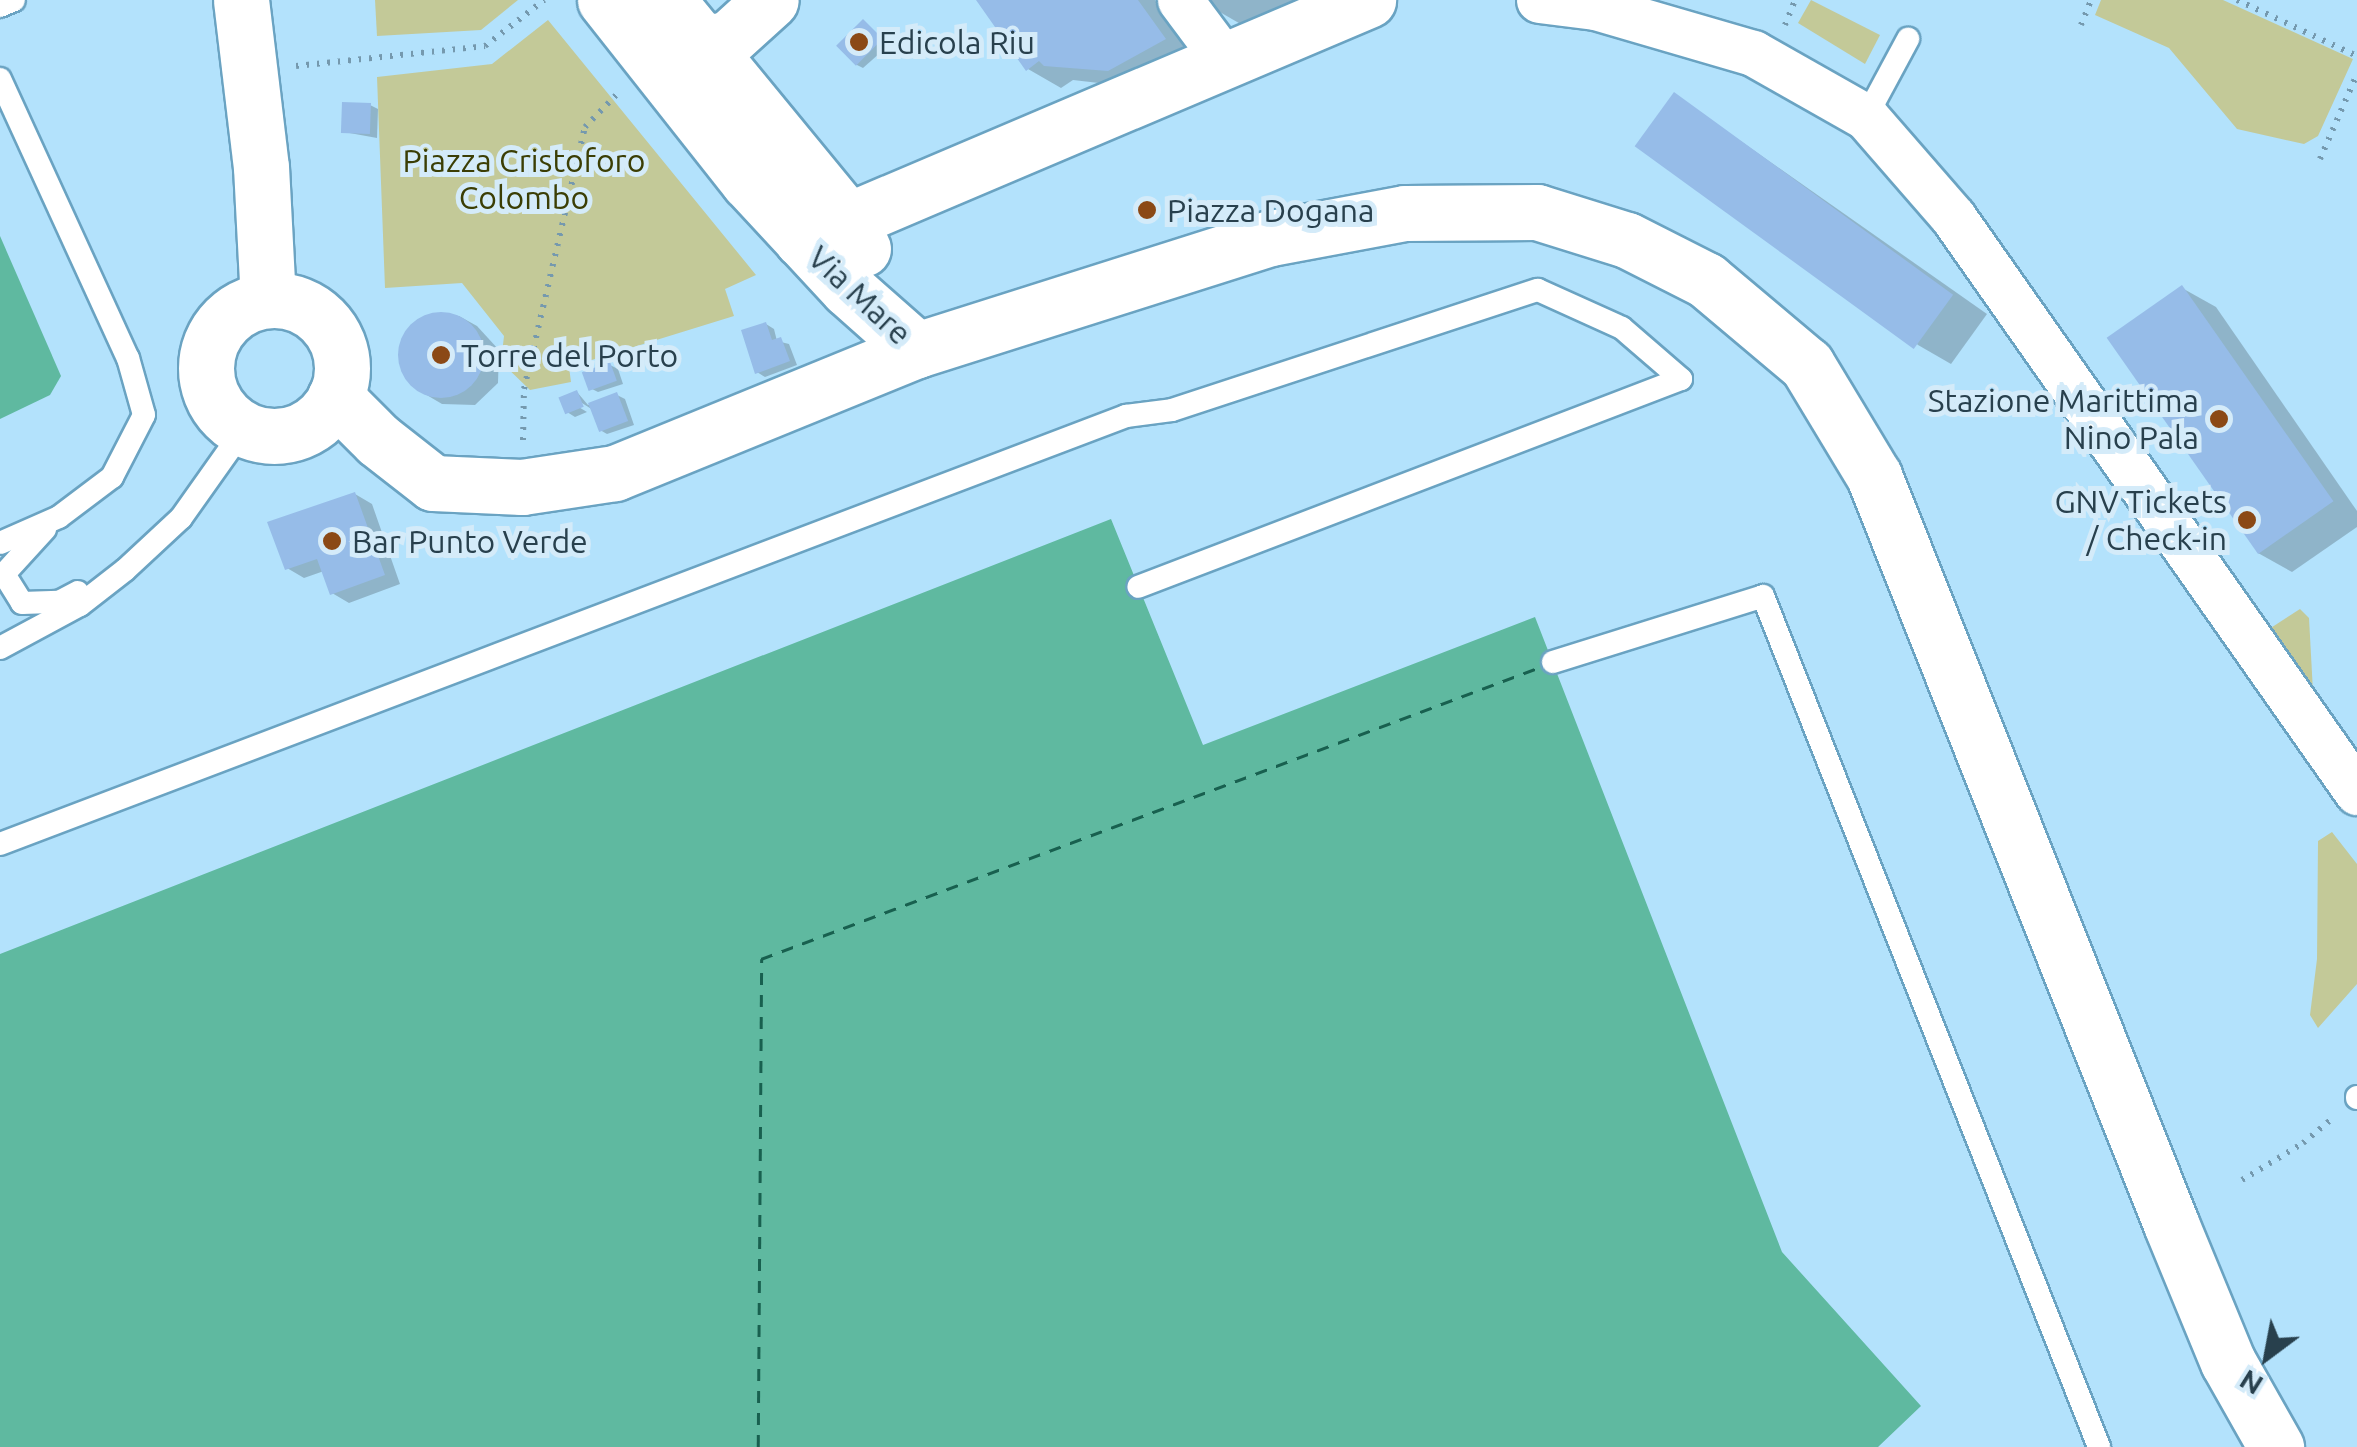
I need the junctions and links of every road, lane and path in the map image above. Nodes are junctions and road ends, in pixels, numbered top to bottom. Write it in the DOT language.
graph roads {
  1 [pos="14,0"];
  2 [pos="242,0"];
  3 [pos="544,0"];
  4 [pos="772,0"];
  5 [pos="783,0"];
  6 [pos="1180,0"];
  7 [pos="1539,0"];
  8 [pos="2091,0"];
  9 [pos="2237,0"];
  10 [pos="1371,1"];
  11 [pos="0,6"];
  12 [pos="634,10"];
  13 [pos="2080,25"];
  14 [pos="1908,40"];
  15 [pos="704,44"];
  16 [pos="2357,56"];
  17 [pos="1224,59"];
  18 [pos="250,70"];
  19 [pos="2357,74"];
  20 [pos="0,80"];
  21 [pos="626,86"];
  22 [pos="760,113"];
  23 [pos="1866,118"];
  24 [pos="2320,159"];
  25 [pos="824,229"];
  26 [pos="848,289"];
  27 [pos="268,300"];
  28 [pos="918,350"];
  29 [pos="824,387"];
  30 [pos="336,397"];
  31 [pos="523,428"];
  32 [pos="244,429"];
  33 [pos="59,517"];
  34 [pos="0,543"];
  35 [pos="125,570"];
  36 [pos="1138,587"];
  37 [pos="0,648"];
  38 [pos="1553,662"];
  39 [pos="2357,792"];
  40 [pos="0,844"];
  41 [pos="2336,1115"];
  42 [pos="2242,1180"];
  43 [pos="2228,1362"];
  44 [pos="2099,1447"];
  45 [pos="2243,1447"];
  46 [pos="2276,1447"];
  1 -- 11 [label="lane"];
  2 -- 18 [label="main road"];
  3 -- 18 [label="path"];
  4 -- 15 [label="main road"];
  5 -- 22 [label="main road"];
  6 -- 17 [label="street"];
  7 -- 23 [label="street"];
  8 -- 13 [label="path"];
  9 -- 16 [label="path"];
  10 -- 17 [label="main road"];
  12 -- 15 [label="main road, Via Mare"];
  12 -- 25 [label="main road, Via Mare"];
  14 -- 23 [label="lane"];
  15 -- 22 [label="main road, Via Mare"];
  17 -- 25 [label="main road"];
  18 -- 27 [label="main road"];
  19 -- 24 [label="path"];
  20 -- 33 [label="lane"];
  21 -- 31 [label="path"];
  22 -- 25 [label="main road, Via Mare"];
  23 -- 39 [label="street"];
  25 -- 26 [label="main road, Via Mare"];
  25 -- 28 [label="main road, Via Mare"];
  26 -- 28 [label="main road, Via Mare"];
  26 -- 29 [label="main road"];
  27 -- 30 [label="main road"];
  27 -- 32 [label="main road"];
  28 -- 29 [label="main road"];
  28 -- 43 [label="main road"];
  29 -- 30 [label="main road"];
  30 -- 32 [label="main road"];
  32 -- 35 [label="lane"];
  33 -- 34 [label="lane"];
  33 -- 35 [label="lane"];
  35 -- 37 [label="lane"];
  36 -- 40 [label="lane"];
  38 -- 44 [label="lane"];
  41 -- 42 [label="path"];
  43 -- 45 [label="main road"];
  43 -- 46 [label="main road"];
}
